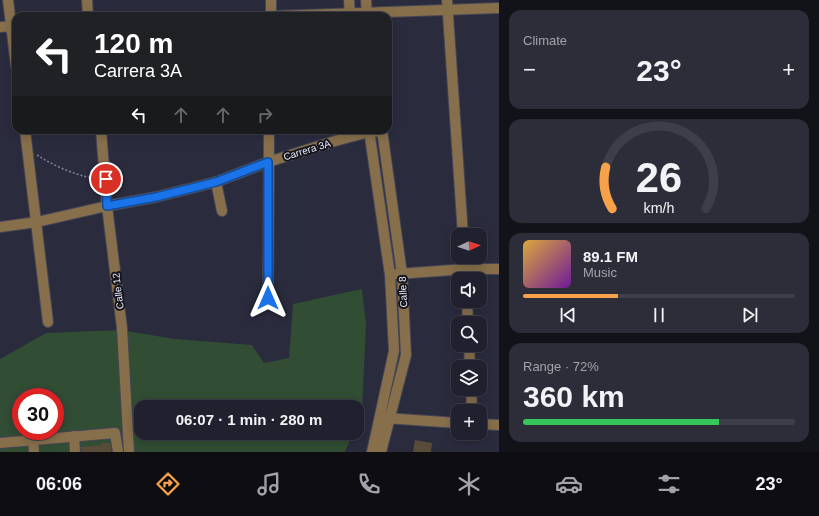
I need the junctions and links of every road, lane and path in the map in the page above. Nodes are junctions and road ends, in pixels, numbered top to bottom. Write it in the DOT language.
graph roads {
  1 [pos="8,0"];
  2 [pos="87,0"];
  3 [pos="271,0"];
  4 [pos="349,0"];
  5 [pos="366,0"];
  6 [pos="448,5"];
  7 [pos="499,8"];
  8 [pos="88,12"];
  9 [pos="271,12"];
  10 [pos="350,12"];
  11 [pos="367,12"];
  12 [pos="385,12"];
  13 [pos="12,22"];
  14 [pos="0,27"];
  15 [pos="12,27"];
  16 [pos="25,134"];
  17 [pos="101,134"];
  18 [pos="269,134"];
  19 [pos="335,134"];
  20 [pos="359,134"];
  21 [pos="369,134"];
  22 [pos="382,134"];
  23 [pos="335,141"];
  24 [pos="27,148"];
  25 [pos="268,162"];
  26 [pos="106,179"];
  27 [pos="216,182"];
  28 [pos="107,206"];
  29 [pos="222,211"];
  30 [pos="37,222"];
  31 [pos="0,227"];
  32 [pos="463,228"];
  33 [pos="499,269"];
  34 [pos="479,272"];
  35 [pos="402,274"];
  36 [pos="451,274"];
  37 [pos="390,275"];
  38 [pos="268,298"];
  39 [pos="48,322"];
  40 [pos="379,418"];
  41 [pos="390,419"];
  42 [pos="451,423"];
  43 [pos="487,424"];
  44 [pos="499,425"];
  45 [pos="74,436"];
  46 [pos="64,437"];
  47 [pos="33,440"];
  48 [pos="0,443"];
  49 [pos="34,452"];
  50 [pos="75,452"];
  51 [pos="118,452"];
  52 [pos="129,452"];
  53 [pos="372,452"];
  54 [pos="381,452"];
  1 -- 13 [label="street"];
  2 -- 8 [label="street"];
  3 -- 9 [label="street"];
  4 -- 10 [label="street"];
  5 -- 11 [label="street"];
  6 -- 7 [label="street"];
  6 -- 12 [label="street"];
  6 -- 32 [label="street"];
  14 -- 15 [label="street"];
  16 -- 24 [label="street"];
  17 -- 26 [label="street, Calle 12"];
  18 -- 25 [label="street"];
  19 -- 23 [label="street"];
  20 -- 23 [label="street, Carrera 3A"];
  21 -- 37 [label="street, Calle 8"];
  22 -- 35 [label="street, Calle 8"];
  23 -- 25 [label="street, Carrera 3A"];
  24 -- 26 [label="path"];
  24 -- 30 [label="street"];
  25 -- 27 [label="street, Carrera 3A"];
  25 -- 38 [label="street"];
  26 -- 28 [label="street, Calle 12"];
  27 -- 28 [label="street, Carrera 3A"];
  27 -- 29 [label="street"];
  28 -- 30 [label="street, Carrera 3A"];
  28 -- 52 [label="street, Calle 12"];
  30 -- 31 [label="street, Carrera 3A"];
  30 -- 39 [label="street"];
  33 -- 34 [label="street"];
  35 -- 36 [label="street"];
  35 -- 37 [label="street"];
  35 -- 41 [label="street, Calle 8"];
  37 -- 40 [label="street, Calle 8"];
  40 -- 41 [label="street"];
  40 -- 53 [label="street, Calle 8"];
  41 -- 42 [label="street"];
  41 -- 54 [label="street, Calle 8"];
  43 -- 44 [label="street"];
  45 -- 46 [label="street"];
  45 -- 50 [label="street"];
  45 -- 51 [label="street"];
  47 -- 48 [label="street"];
  47 -- 49 [label="street"];
}
